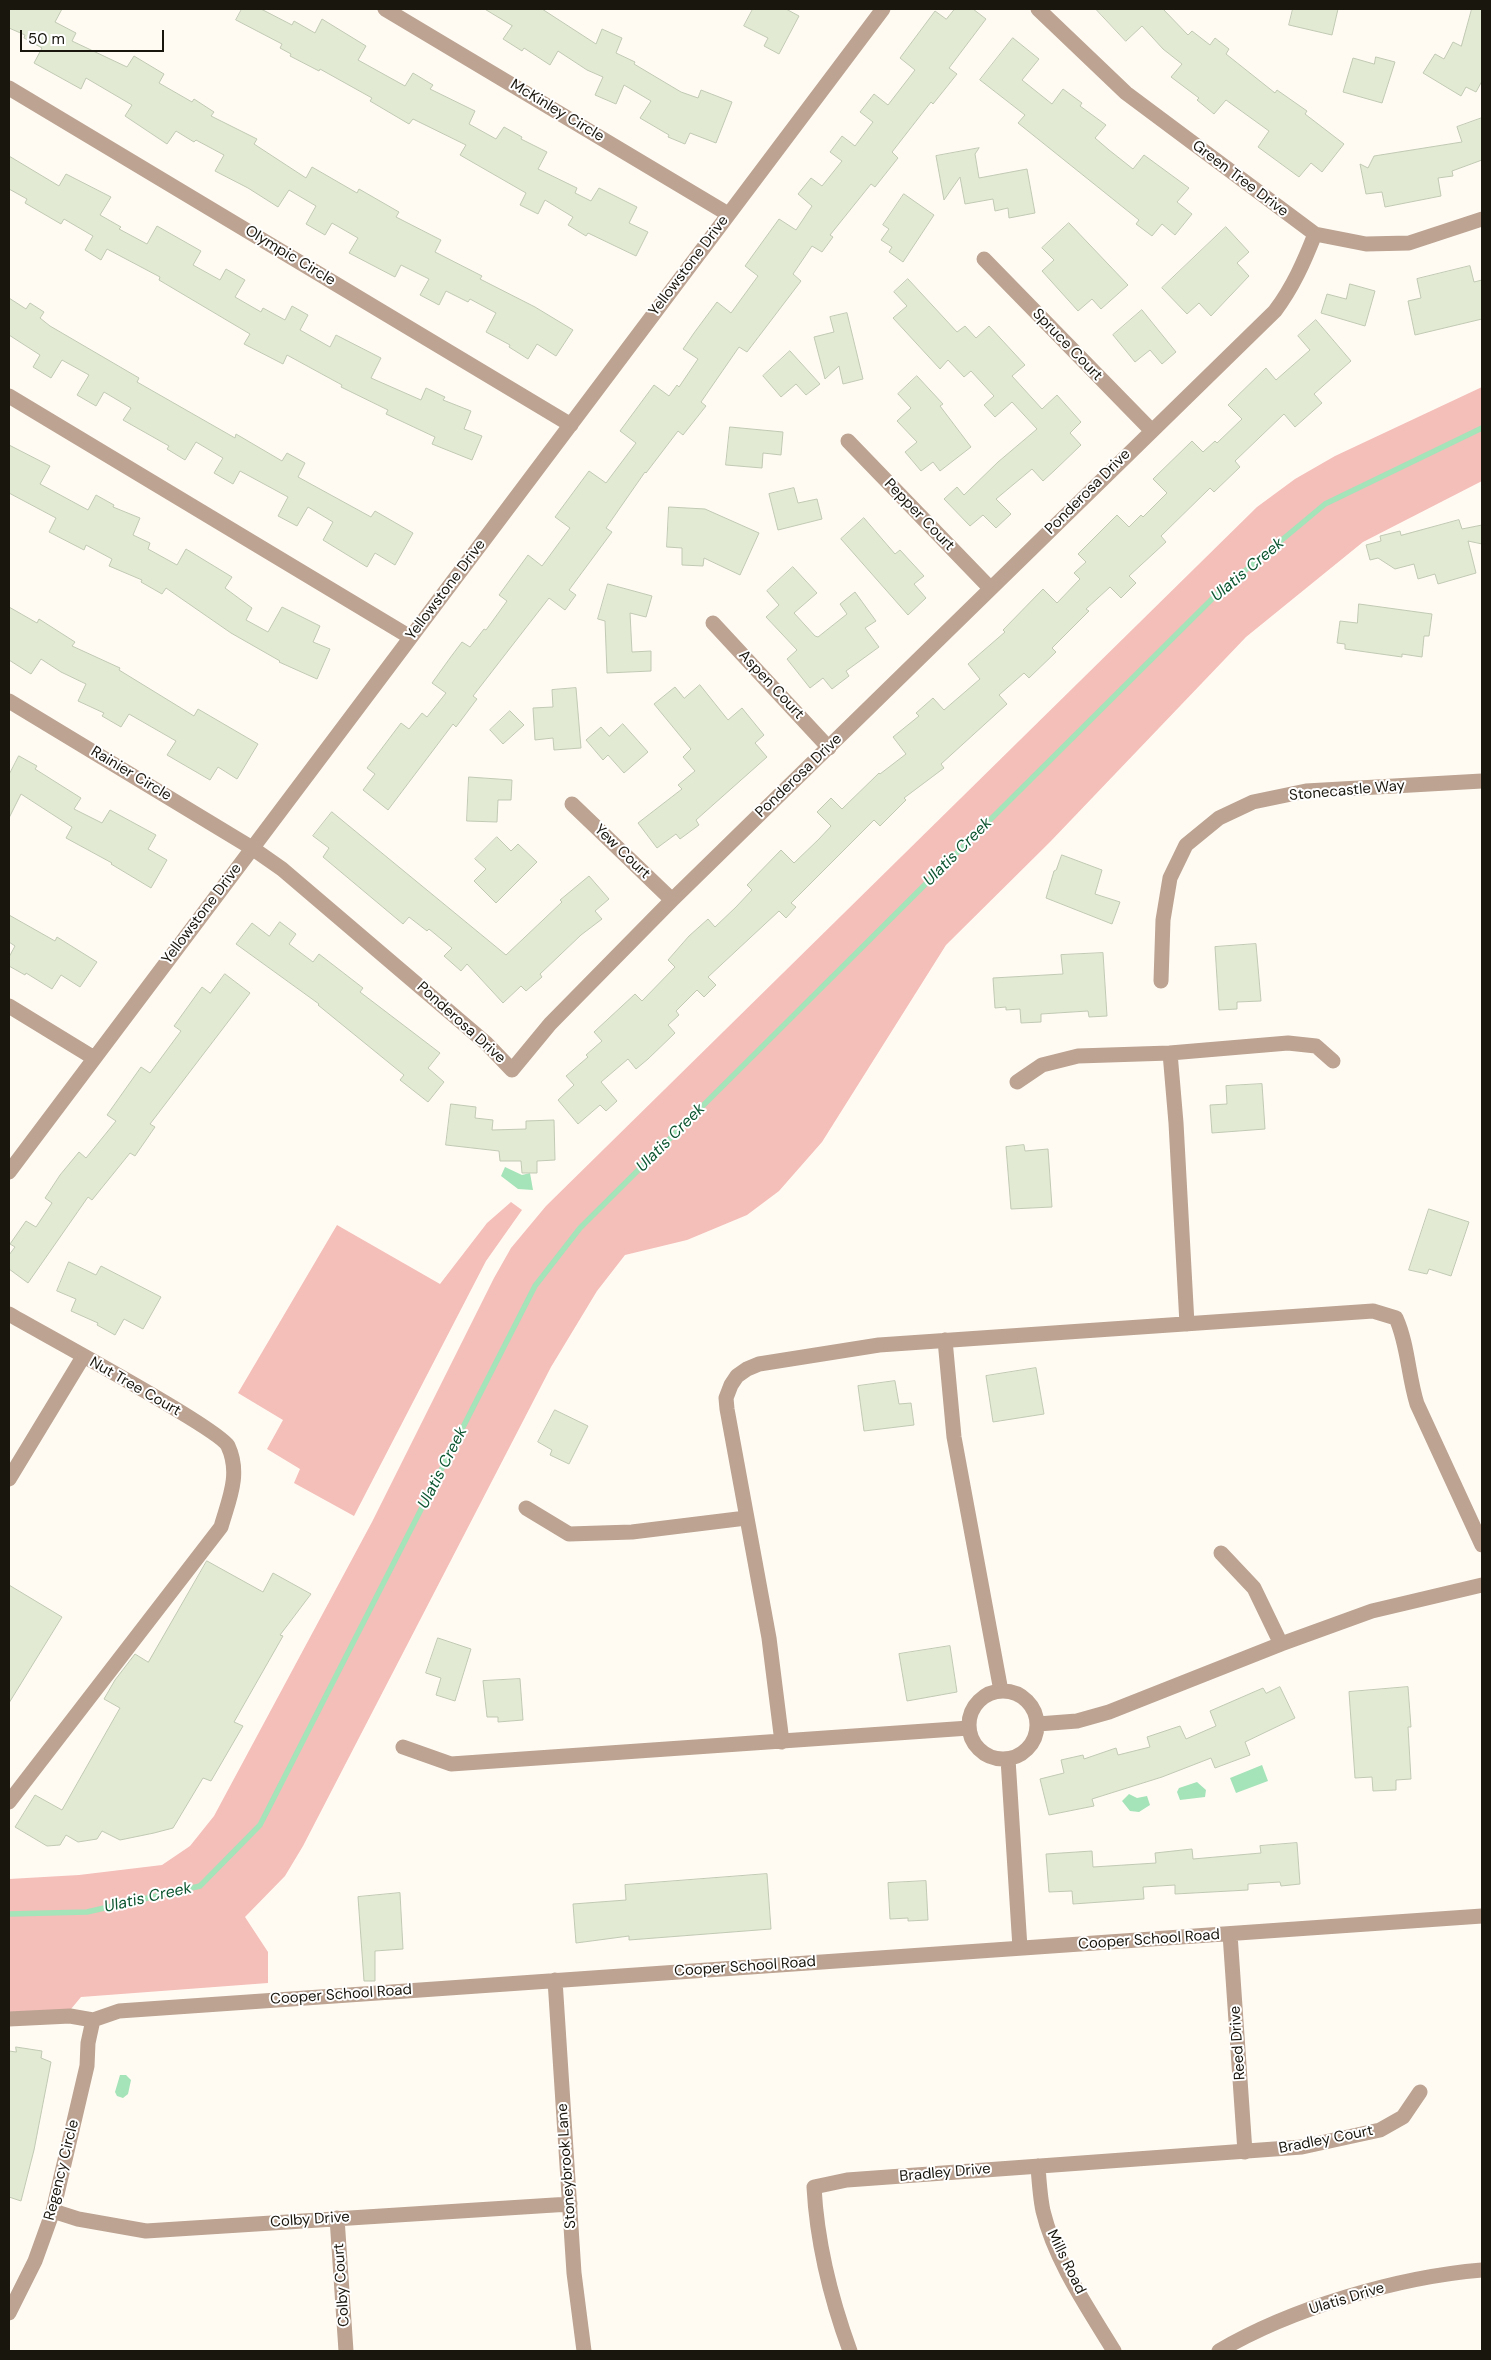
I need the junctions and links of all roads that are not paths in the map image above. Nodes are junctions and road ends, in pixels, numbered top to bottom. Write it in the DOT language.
graph roads {
  1 [pos="385,9"];
  2 [pos="883,9"];
  3 [pos="1038,9"];
  4 [pos="9,88"];
  5 [pos="728,214"];
  6 [pos="1482,220"];
  7 [pos="1314,234"];
  8 [pos="984,259"];
  9 [pos="9,396"];
  10 [pos="571,425"];
  11 [pos="1150,430"];
  12 [pos="848,441"];
  13 [pos="990,588"];
  14 [pos="713,623"];
  15 [pos="410,637"];
  16 [pos="9,701"];
  17 [pos="829,748"];
  18 [pos="1482,781"];
  19 [pos="572,804"];
  20 [pos="252,848"];
  21 [pos="672,900"];
  22 [pos="1161,981"];
  23 [pos="9,1006"];
  24 [pos="1170,1053"];
  25 [pos="94,1058"];
  26 [pos="1333,1061"];
  27 [pos="1017,1082"];
  28 [pos="9,1172"];
  29 [pos="9,1314"];
  30 [pos="1187,1324"];
  31 [pos="946,1340"];
  32 [pos="83,1357"];
  33 [pos="10,1483"];
  34 [pos="526,1508"];
  35 [pos="746,1518"];
  36 [pos="1482,1545"];
  37 [pos="1221,1553"];
  38 [pos="1482,1585"];
  39 [pos="1281,1644"];
  40 [pos="1000,1691"];
  41 [pos="1038,1724"];
  42 [pos="969,1728"];
  43 [pos="782,1742"];
  44 [pos="403,1747"];
  45 [pos="1008,1759"];
  46 [pos="9,1802"];
  47 [pos="1482,1916"];
  48 [pos="1230,1934"];
  49 [pos="1020,1948"];
  50 [pos="555,1980"];
  51 [pos="9,2019"];
  52 [pos="93,2020"];
  53 [pos="1420,2092"];
  54 [pos="1245,2152"];
  55 [pos="1038,2166"];
  56 [pos="570,2204"];
  57 [pos="53,2211"];
  58 [pos="337,2218"];
  59 [pos="1482,2270"];
  60 [pos="9,2313"];
  61 [pos="346,2351"];
  62 [pos="584,2351"];
  63 [pos="850,2351"];
  64 [pos="1114,2351"];
  65 [pos="1219,2351"];
  1 -- 5 [label="street, McKinley Circle"];
  2 -- 5 [label="street, Yellowstone Drive"];
  3 -- 7 [label="street, Green Tree Drive"];
  4 -- 10 [label="street, Olympic Circle"];
  5 -- 10 [label="street, Yellowstone Drive"];
  6 -- 7 [label="street, Green Tree Drive"];
  7 -- 11 [label="street, Ponderosa Drive"];
  8 -- 11 [label="street, Spruce Court"];
  9 -- 15 [label="street"];
  10 -- 15 [label="street, Yellowstone Drive"];
  11 -- 13 [label="street, Ponderosa Drive"];
  12 -- 13 [label="street, Pepper Court"];
  13 -- 17 [label="street, Ponderosa Drive"];
  14 -- 17 [label="street, Aspen Court"];
  15 -- 20 [label="street, Yellowstone Drive"];
  16 -- 20 [label="street, Rainier Circle"];
  17 -- 21 [label="street, Ponderosa Drive"];
  18 -- 22 [label="street, Stonecastle Way"];
  19 -- 21 [label="street, Yew Court"];
  20 -- 21 [label="street, Ponderosa Drive"];
  20 -- 25 [label="street, Yellowstone Drive"];
  23 -- 25 [label="street"];
  24 -- 26 [label="street"];
  24 -- 27 [label="street"];
  24 -- 30 [label="street"];
  25 -- 28 [label="street, Yellowstone Drive"];
  29 -- 32 [label="street, Nut Tree Court"];
  30 -- 31 [label="street"];
  30 -- 36 [label="street"];
  31 -- 35 [label="street"];
  31 -- 40 [label="street"];
  32 -- 33 [label="street"];
  32 -- 46 [label="street, Nut Tree Court"];
  34 -- 35 [label="street"];
  35 -- 43 [label="street"];
  37 -- 39 [label="street"];
  38 -- 39 [label="street"];
  39 -- 41 [label="street"];
  40 -- 41 [label="street"];
  40 -- 42 [label="street"];
  41 -- 45 [label="street"];
  42 -- 43 [label="street"];
  42 -- 45 [label="street"];
  43 -- 44 [label="street"];
  45 -- 49 [label="street"];
  47 -- 48 [label="street, Cooper School Road"];
  48 -- 49 [label="street, Cooper School Road"];
  48 -- 54 [label="street, Reed Drive"];
  49 -- 50 [label="street, Cooper School Road"];
  50 -- 52 [label="street, Cooper School Road"];
  50 -- 56 [label="street, Stoneybrook Lane"];
  51 -- 52 [label="street, Cooper School Road"];
  52 -- 57 [label="street, Regency Circle"];
  53 -- 54 [label="street, Bradley Court"];
  54 -- 55 [label="street, Bradley Drive"];
  55 -- 63 [label="street, Bradley Drive"];
  55 -- 64 [label="street, Mills Road"];
  56 -- 58 [label="street, Colby Drive"];
  56 -- 62 [label="street, Stoneybrook Lane"];
  57 -- 58 [label="street, Colby Drive"];
  57 -- 60 [label="street, Regency Circle"];
  58 -- 61 [label="street, Colby Court"];
  59 -- 65 [label="street, Ulatis Drive"];
}
